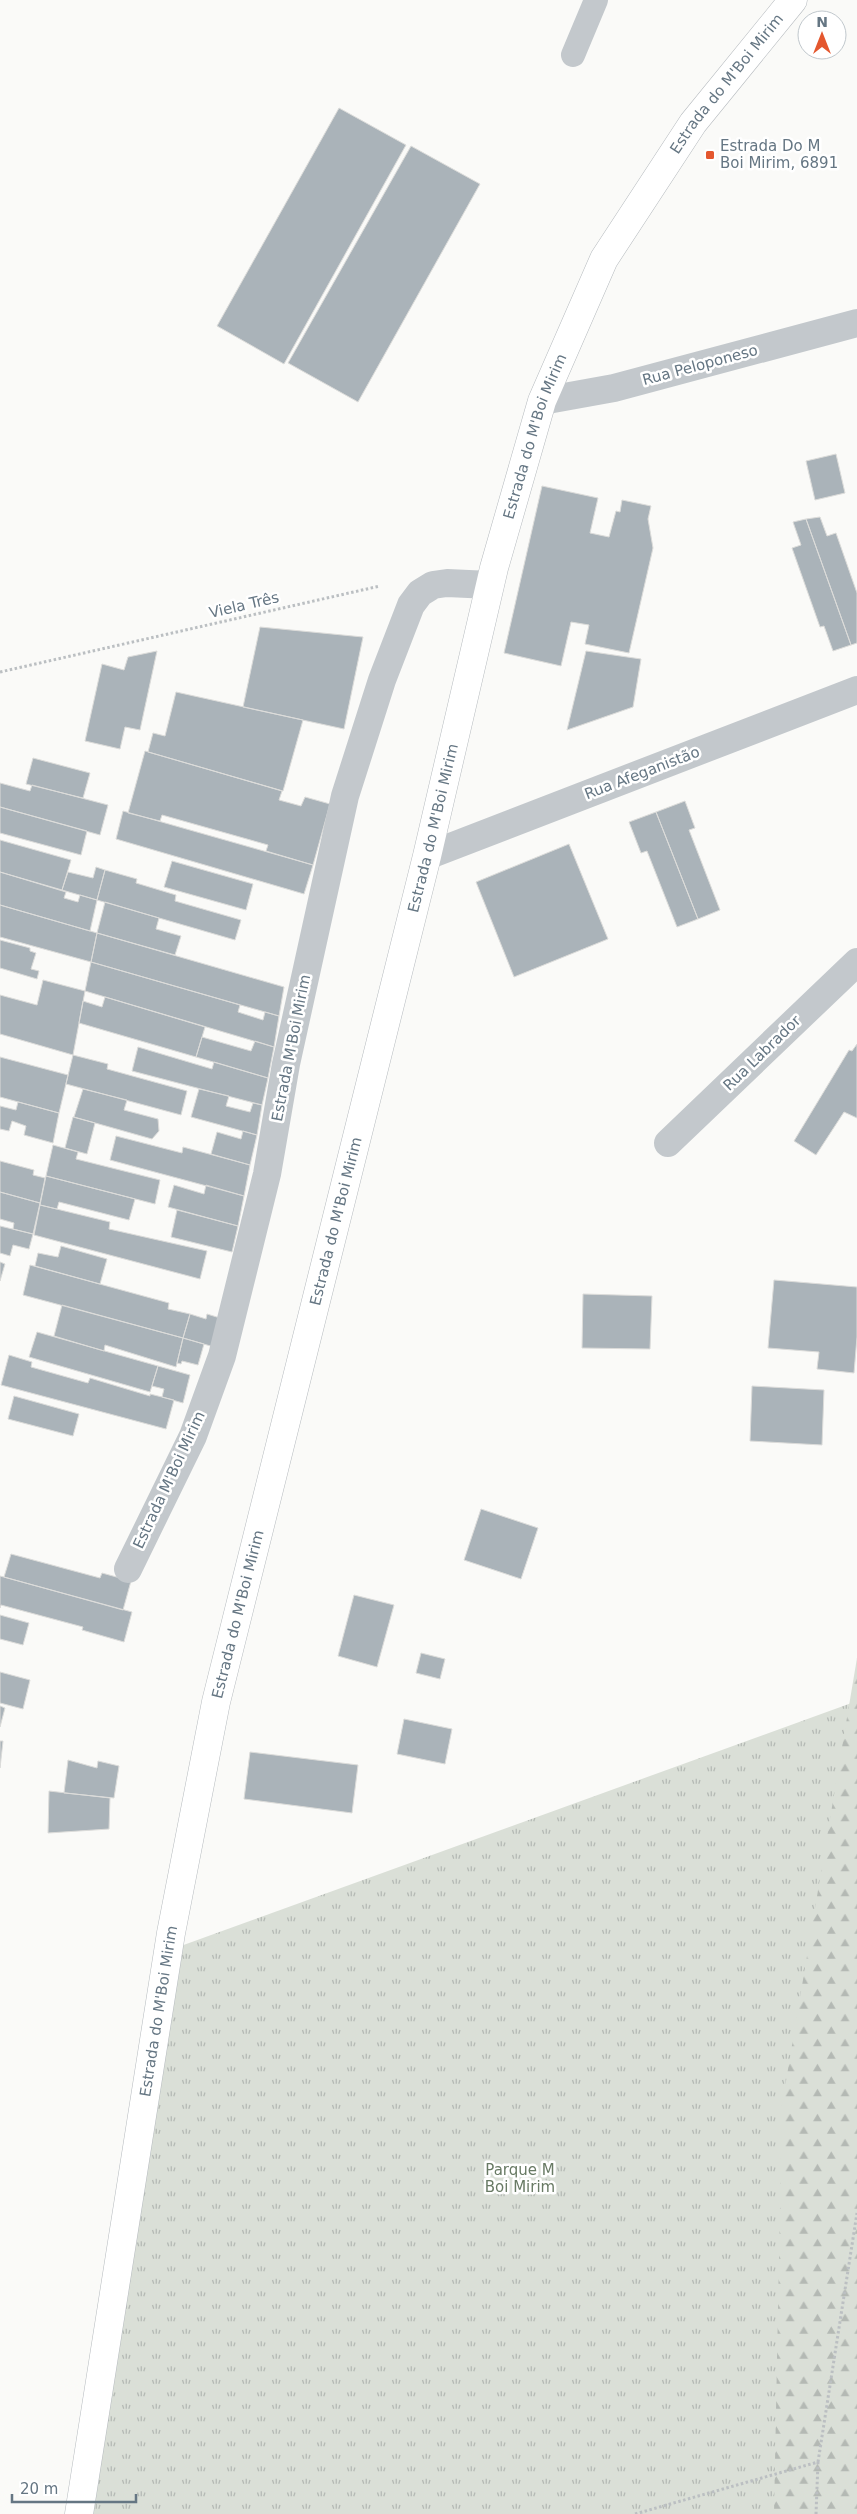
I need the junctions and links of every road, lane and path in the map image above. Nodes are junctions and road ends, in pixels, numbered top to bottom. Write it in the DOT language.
graph roads {
  1 [pos="596,0"];
  2 [pos="793,1"];
  3 [pos="573,55"];
  4 [pos="857,323"];
  5 [pos="542,401"];
  6 [pos="386,585"];
  7 [pos="490,585"];
  8 [pos="0,672"];
  9 [pos="857,690"];
  10 [pos="426,856"];
  11 [pos="857,962"];
  12 [pos="668,1143"];
  13 [pos="128,1569"];
  14 [pos="857,2213"];
  15 [pos="818,2462"];
  16 [pos="79,2514"];
  17 [pos="635,2514"];
  18 [pos="816,2514"];
  1 -- 3 [label="lane"];
  2 -- 5 [label="main road, Estrada do M'Boi Mirim"];
  4 -- 5 [label="street, Rua Peloponeso"];
  5 -- 7 [label="main road, Estrada do M'Boi Mirim"];
  6 -- 8 [label="path, Viela Três"];
  7 -- 10 [label="main road, Estrada do M'Boi Mirim"];
  7 -- 13 [label="street, Estrada M'Boi Mirim"];
  9 -- 10 [label="street, Rua Afeganistão"];
  10 -- 16 [label="main road, Estrada do M'Boi Mirim"];
  11 -- 12 [label="street, Rua Labrador"];
  14 -- 15 [label="path"];
  15 -- 17 [label="path"];
  15 -- 18 [label="path"];
}
